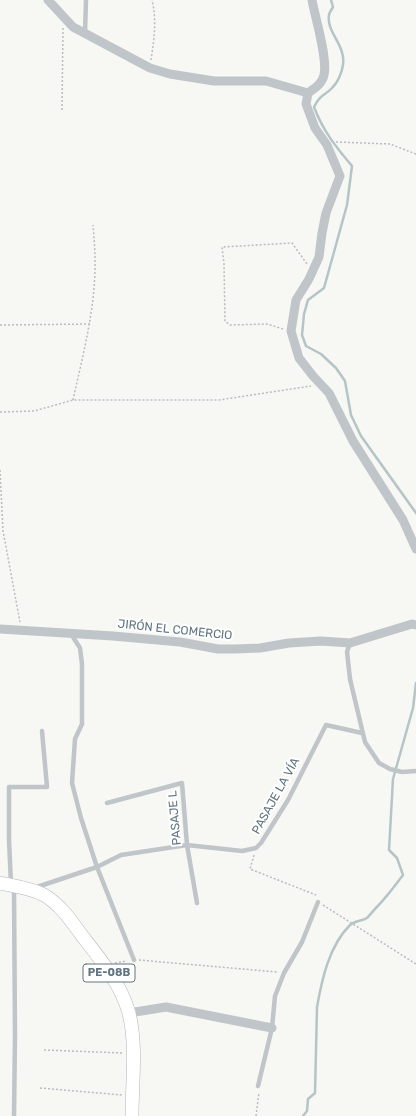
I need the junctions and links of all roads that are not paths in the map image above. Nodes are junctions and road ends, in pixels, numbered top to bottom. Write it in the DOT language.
graph roads {
  1 [pos="48,0"];
  2 [pos="86,0"];
  3 [pos="312,0"];
  4 [pos="85,33"];
  5 [pos="308,93"];
  6 [pos="416,549"];
  7 [pos="415,622"];
  8 [pos="0,629"];
  9 [pos="70,633"];
  10 [pos="350,643"];
  11 [pos="42,731"];
  12 [pos="362,733"];
  13 [pos="416,771"];
  14 [pos="107,804"];
  15 [pos="187,845"];
  16 [pos="97,867"];
  17 [pos="9,885"];
  18 [pos="28,890"];
  19 [pos="318,902"];
  20 [pos="197,903"];
  21 [pos="134,960"];
  22 [pos="129,1013"];
  23 [pos="272,1028"];
  24 [pos="258,1086"];
  25 [pos="14,1116"];
  26 [pos="132,1116"];
  1 -- 4 [label="street"];
  2 -- 4 [label="lane"];
  3 -- 5 [label="street"];
  4 -- 5 [label="street"];
  5 -- 6 [label="street"];
  7 -- 10 [label="street, JIRÓN EL COMERCIO"];
  8 -- 9 [label="street, JIRÓN EL COMERCIO"];
  9 -- 10 [label="street, JIRÓN EL COMERCIO"];
  9 -- 16 [label="lane"];
  10 -- 12 [label="lane"];
  11 -- 17 [label="lane"];
  12 -- 13 [label="lane"];
  12 -- 15 [label="lane, PASAJE LA VÍA"];
  14 -- 15 [label="lane, PASAJE L"];
  15 -- 16 [label="lane, PASAJE LA VÍA"];
  15 -- 20 [label="lane, PASAJE L"];
  16 -- 18 [label="lane, PASAJE LA VÍA"];
  16 -- 21 [label="lane"];
  17 -- 18 [label="main road, PE-08B"];
  17 -- 25 [label="lane"];
  18 -- 22 [label="main road, PE-08B"];
  19 -- 23 [label="lane"];
  22 -- 23 [label="street"];
  22 -- 26 [label="main road, PE-08B"];
  23 -- 24 [label="lane"];
}
